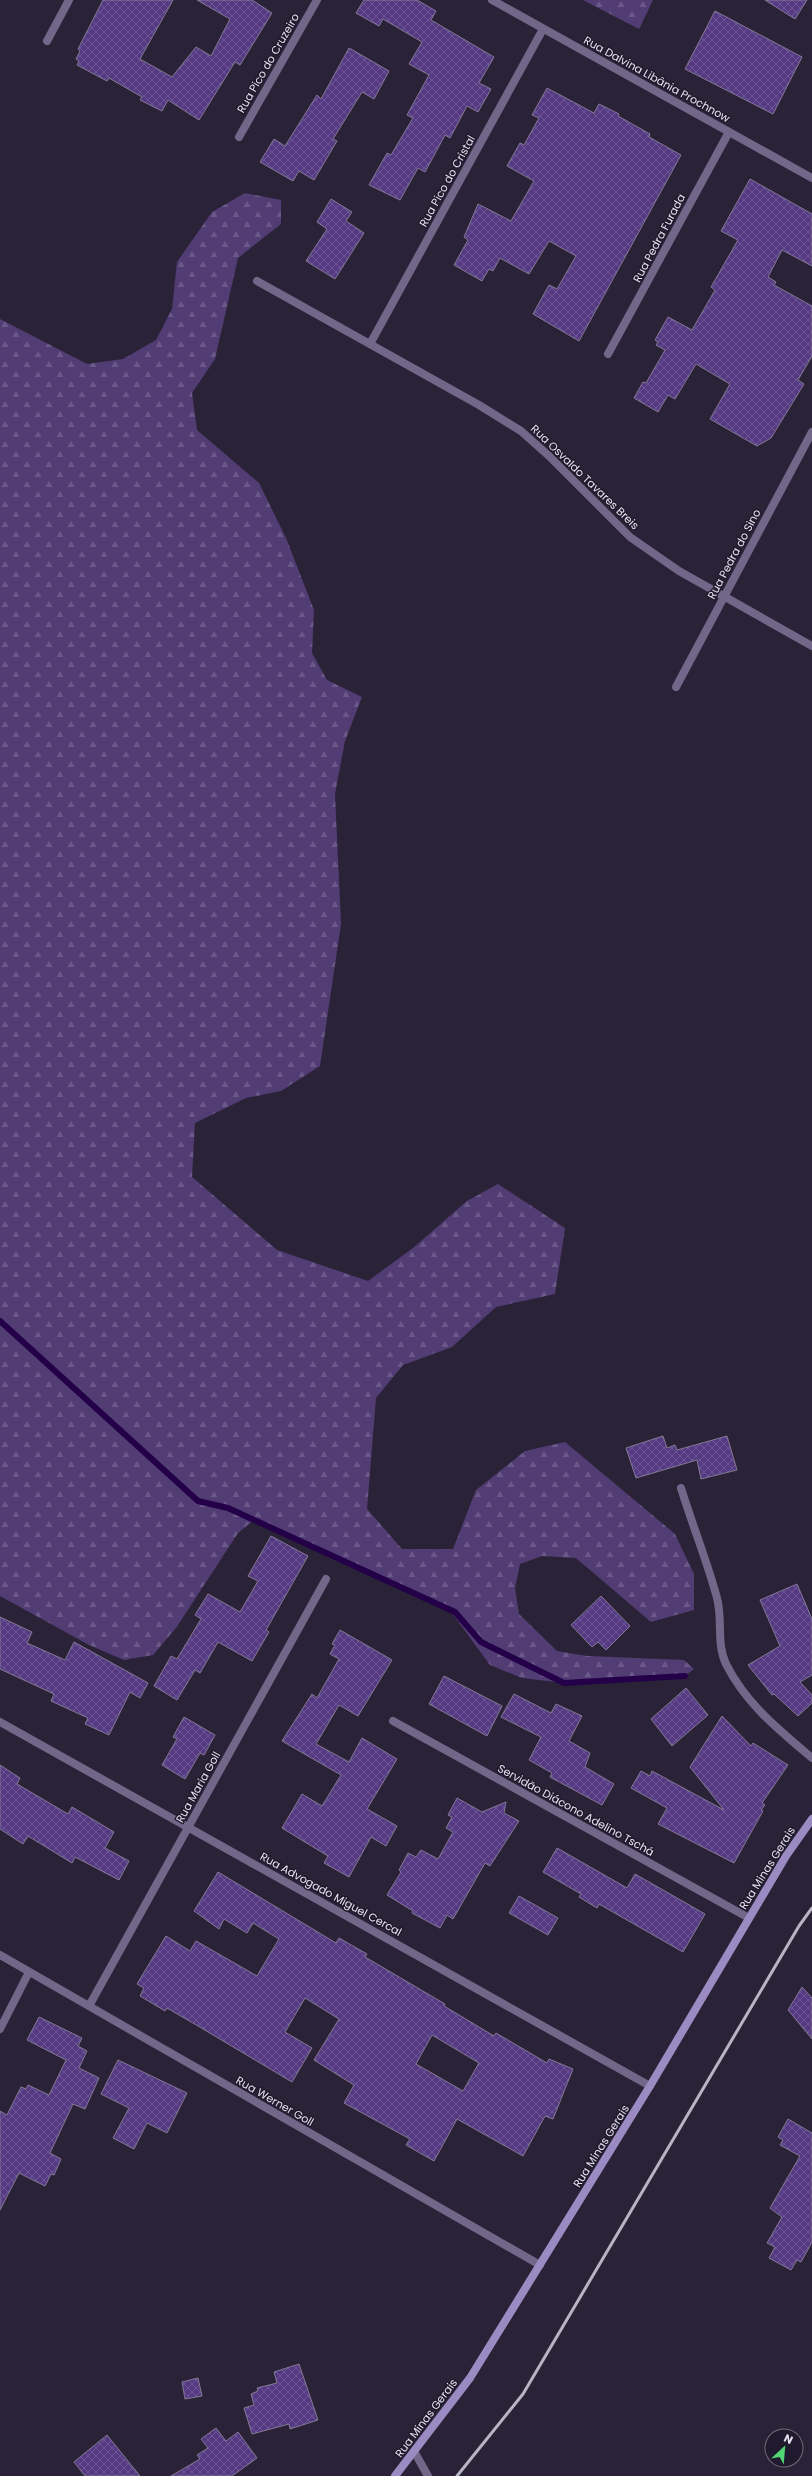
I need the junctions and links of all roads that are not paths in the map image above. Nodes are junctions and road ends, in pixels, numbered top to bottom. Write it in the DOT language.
graph roads {
  1 [pos="69,0"];
  2 [pos="317,0"];
  3 [pos="492,0"];
  4 [pos="543,29"];
  5 [pos="47,41"];
  6 [pos="729,132"];
  7 [pos="239,137"];
  8 [pos="812,178"];
  9 [pos="257,281"];
  10 [pos="370,344"];
  11 [pos="608,354"];
  12 [pos="812,432"];
  13 [pos="724,596"];
  14 [pos="812,646"];
  15 [pos="676,687"];
  16 [pos="680,1488"];
  17 [pos="326,1579"];
  18 [pos="393,1721"];
  19 [pos="0,1722"];
  20 [pos="812,1758"];
  21 [pos="812,1819"];
  22 [pos="188,1827"];
  23 [pos="749,1918"];
  24 [pos="0,1955"];
  25 [pos="29,1972"];
  26 [pos="89,2006"];
  27 [pos="0,2029"];
  28 [pos="650,2086"];
  29 [pos="540,2265"];
  30 [pos="415,2453"];
  31 [pos="395,2476"];
  32 [pos="428,2476"];
  1 -- 5 [label="street"];
  2 -- 7 [label="street, Rua Pico do Cruzeiro"];
  3 -- 4 [label="street, Rua Dalvina Libânia Prochnow"];
  4 -- 6 [label="street, Rua Dalvina Libânia Prochnow"];
  4 -- 10 [label="street, Rua Pico do Cristal"];
  6 -- 8 [label="street, Rua Dalvina Libânia Prochnow"];
  6 -- 11 [label="street, Rua Pedra Furada"];
  9 -- 10 [label="street, Rua Osvaldo Tavares Breis"];
  10 -- 13 [label="street, Rua Osvaldo Tavares Breis"];
  12 -- 13 [label="street, Rua Pedra do Sino"];
  13 -- 14 [label="street, Rua Osvaldo Tavares Breis"];
  13 -- 15 [label="street, Rua Pedra do Sino"];
  16 -- 20 [label="street"];
  17 -- 22 [label="street, Rua Maria Goll"];
  18 -- 23 [label="street, Servidão Diácono Adelino Tschá"];
  19 -- 22 [label="street, Rua Advogado Miguel Cercal"];
  21 -- 23 [label="main road, Rua Minas Gerais"];
  22 -- 26 [label="street, Rua Maria Goll"];
  22 -- 28 [label="street, Rua Advogado Miguel Cercal"];
  23 -- 28 [label="main road, Rua Minas Gerais"];
  24 -- 25 [label="street, Rua Werner Goll"];
  25 -- 26 [label="street, Rua Werner Goll"];
  25 -- 27 [label="street"];
  26 -- 29 [label="street, Rua Werner Goll"];
  28 -- 29 [label="main road, Rua Minas Gerais"];
  29 -- 30 [label="main road, Rua Minas Gerais"];
  30 -- 31 [label="main road, Rua Minas Gerais"];
  30 -- 32 [label="street"];
}
